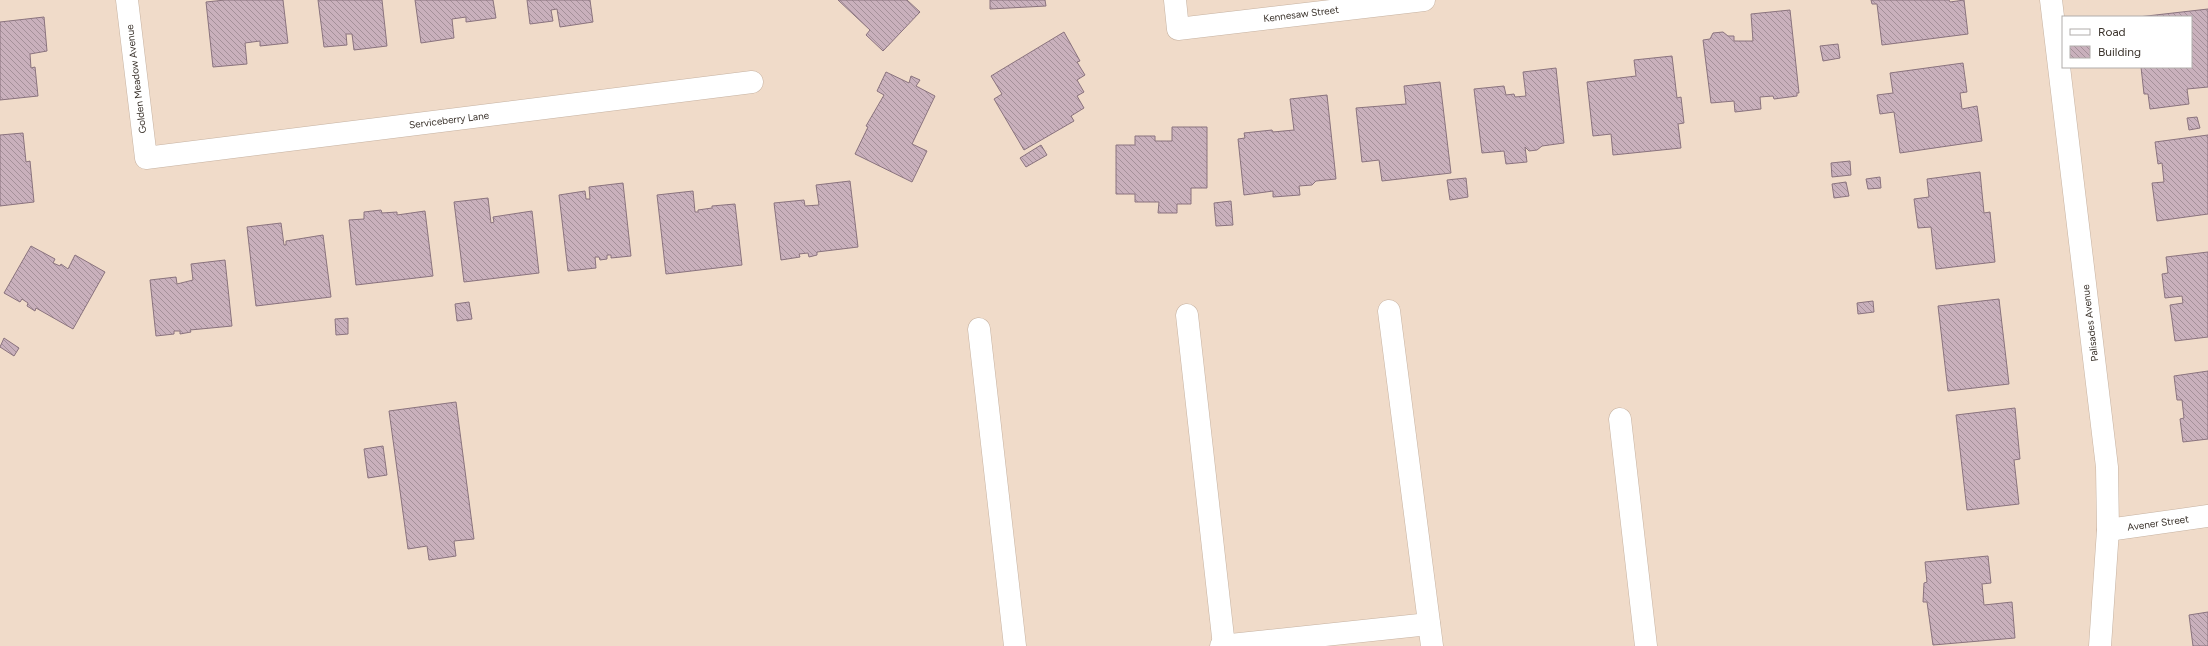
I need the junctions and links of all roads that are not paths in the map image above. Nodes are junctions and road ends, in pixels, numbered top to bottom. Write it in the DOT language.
graph roads {
  1 [pos="127,0"];
  2 [pos="1175,0"];
  3 [pos="1424,0"];
  4 [pos="2052,0"];
  5 [pos="752,82"];
  6 [pos="146,158"];
  7 [pos="1389,311"];
  8 [pos="1188,315"];
  9 [pos="979,329"];
  10 [pos="1620,420"];
  11 [pos="2208,516"];
  12 [pos="2108,530"];
  13 [pos="1429,624"];
  14 [pos="1015,646"];
  15 [pos="1221,646"];
  16 [pos="1224,646"];
  17 [pos="1432,646"];
  18 [pos="1646,646"];
  19 [pos="2100,646"];
  1 -- 6 [label="street, Golden Meadow Avenue"];
  2 -- 3 [label="street, Kennesaw Street"];
  4 -- 12 [label="street, Palisades Avenue"];
  5 -- 6 [label="street, Serviceberry Lane"];
  7 -- 13 [label="street"];
  8 -- 16 [label="street"];
  9 -- 14 [label="street"];
  10 -- 18 [label="street"];
  11 -- 12 [label="street, Avener Street"];
  12 -- 19 [label="street, Palisades Avenue"];
  13 -- 16 [label="street"];
  13 -- 17 [label="street"];
  15 -- 16 [label="street"];
}
